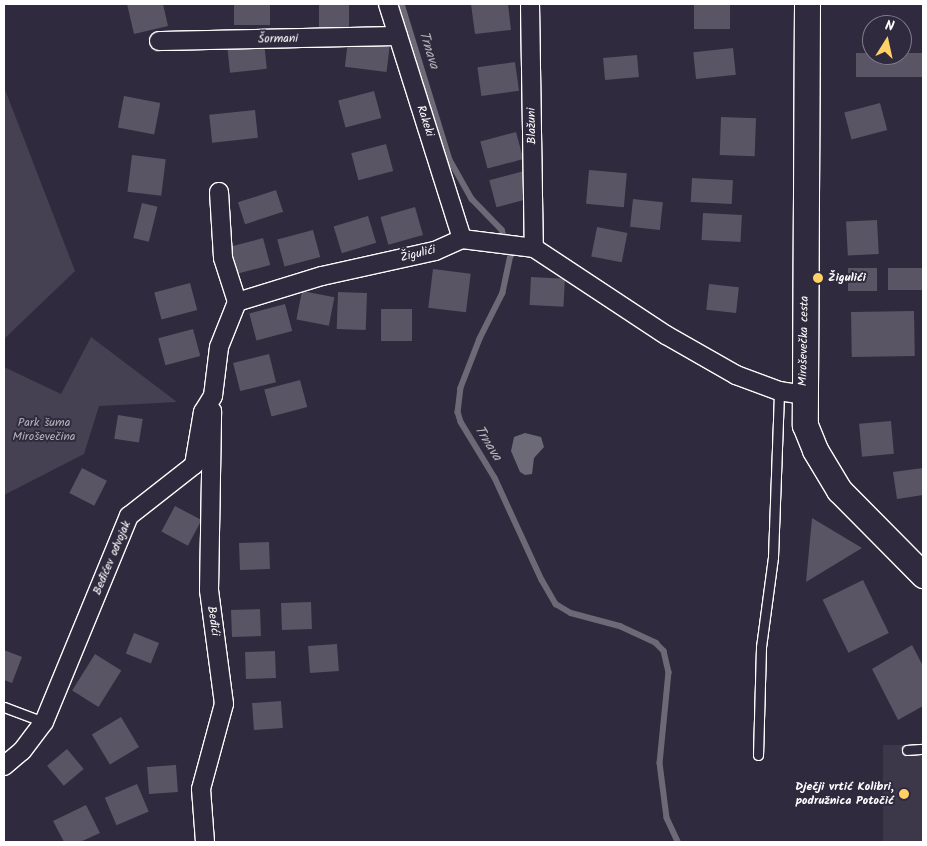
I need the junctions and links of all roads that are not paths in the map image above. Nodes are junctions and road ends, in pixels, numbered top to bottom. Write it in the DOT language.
graph roads {
  1 [pos="388,4"];
  2 [pos="530,4"];
  3 [pos="807,4"];
  4 [pos="398,36"];
  5 [pos="159,41"];
  6 [pos="219,192"];
  7 [pos="462,239"];
  8 [pos="529,248"];
  9 [pos="237,302"];
  10 [pos="779,391"];
  11 [pos="803,395"];
  12 [pos="213,396"];
  13 [pos="923,575"];
  14 [pos="4,708"];
  15 [pos="44,722"];
  16 [pos="923,749"];
  17 [pos="907,750"];
  18 [pos="758,755"];
  19 [pos="4,766"];
  20 [pos="205,842"];
  1 -- 4 [label="street, Rakeki"];
  2 -- 8 [label="street, Blažuni"];
  3 -- 11 [label="main road, Miroševečka cesta"];
  4 -- 5 [label="street, Šormani"];
  4 -- 7 [label="street, Rakeki"];
  6 -- 9 [label="street"];
  7 -- 8 [label="street"];
  7 -- 9 [label="street, Žigulići"];
  8 -- 10 [label="street"];
  9 -- 12 [label="street, Beđićev odvojak"];
  10 -- 11 [label="street"];
  10 -- 18 [label="lane"];
  11 -- 13 [label="main road, Miroševečka cesta"];
  12 -- 15 [label="street, Beđićev odvojak"];
  12 -- 20 [label="street, Beđići"];
  14 -- 15 [label="lane"];
  15 -- 19 [label="street, Beđićev odvojak"];
  16 -- 17 [label="lane"];
}
